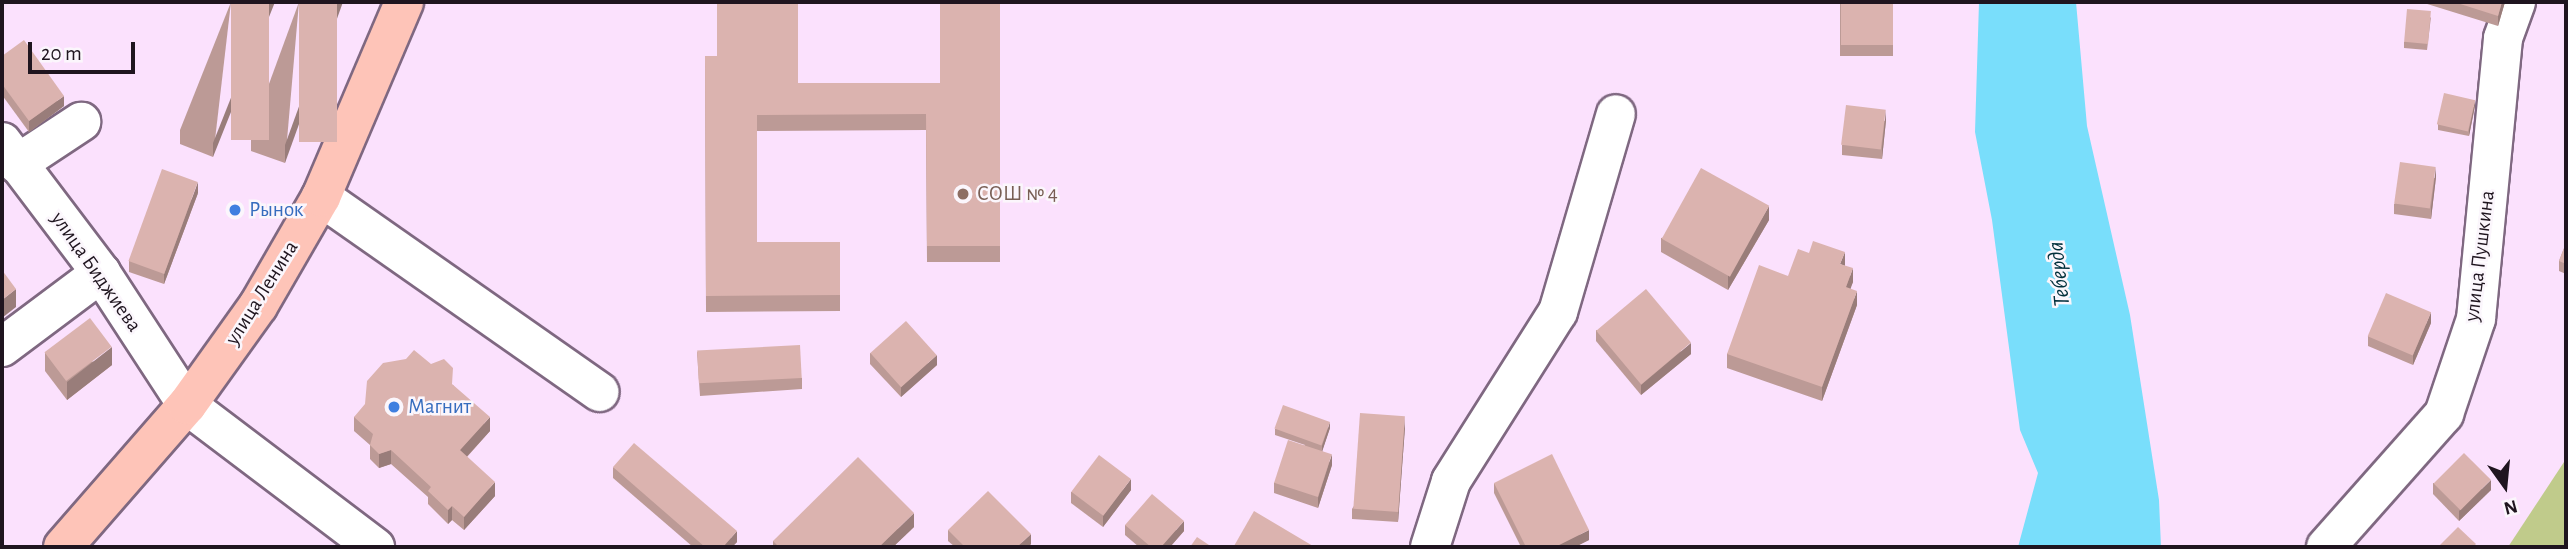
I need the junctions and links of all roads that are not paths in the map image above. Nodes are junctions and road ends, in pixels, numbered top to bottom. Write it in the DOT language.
graph roads {
  1 [pos="404,2"];
  2 [pos="2516,2"];
  3 [pos="1616,114"];
  4 [pos="81,121"];
  5 [pos="10,153"];
  6 [pos="321,197"];
  7 [pos="101,273"];
  8 [pos="2,347"];
  9 [pos="600,392"];
  10 [pos="187,405"];
  11 [pos="63,547"];
  12 [pos="375,547"];
  13 [pos="1430,547"];
  14 [pos="2326,547"];
  1 -- 6 [label="main road, улица Ленина"];
  2 -- 14 [label="street, улица Пушкина"];
  3 -- 13 [label="street"];
  4 -- 5 [label="street"];
  5 -- 7 [label="street, улица Биджиева"];
  6 -- 9 [label="street"];
  6 -- 10 [label="main road, улица Ленина"];
  7 -- 8 [label="street"];
  7 -- 10 [label="street, улица Биджиева"];
  10 -- 11 [label="main road, улица Ленина"];
  10 -- 12 [label="street, улица Биджиева"];
}
